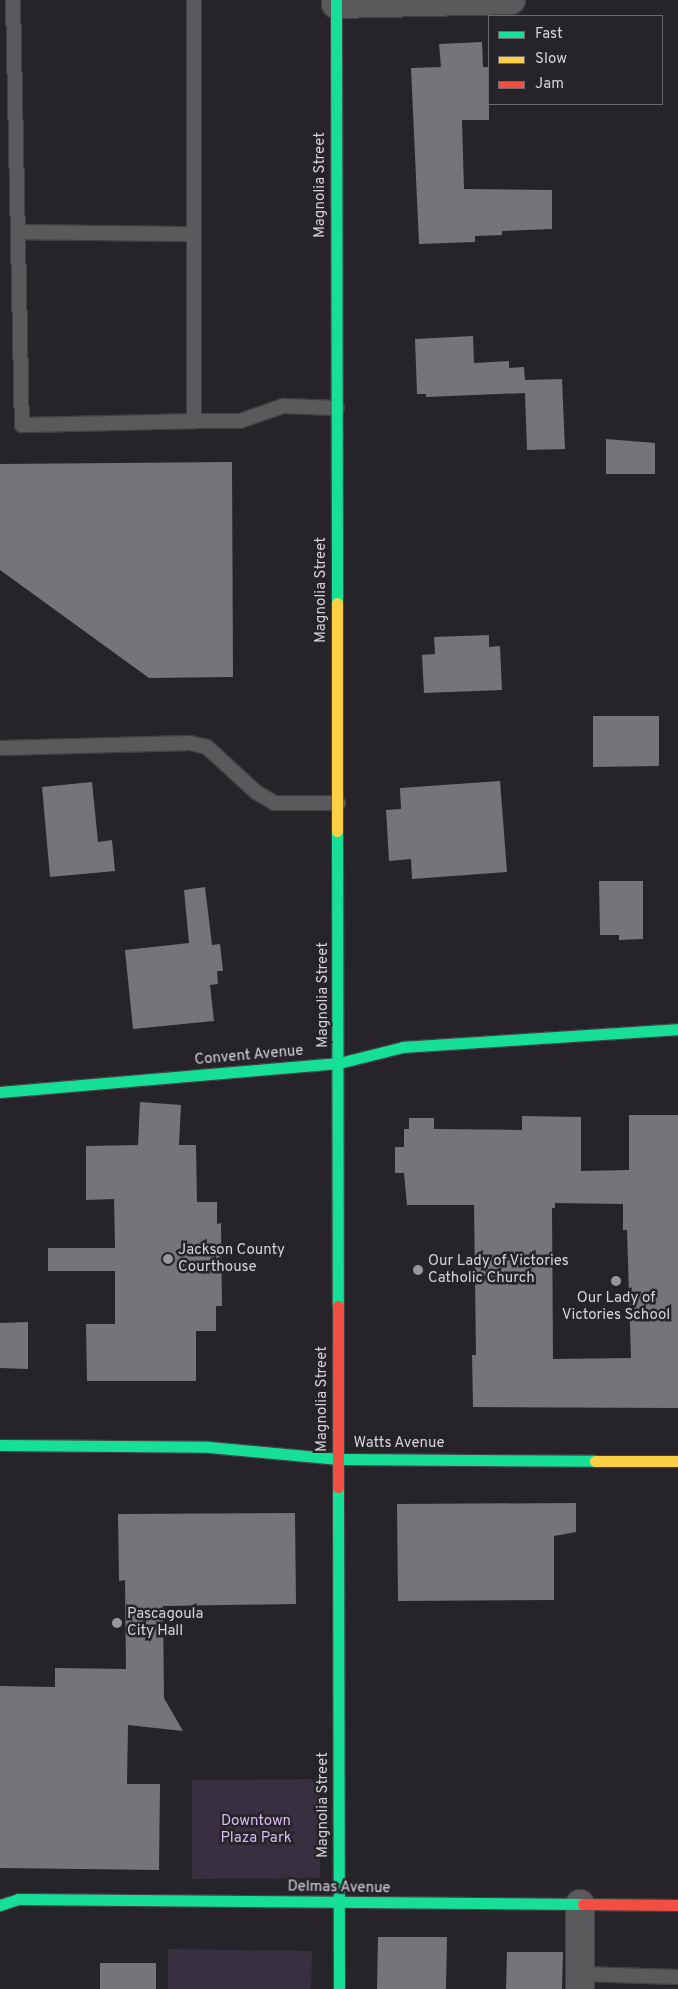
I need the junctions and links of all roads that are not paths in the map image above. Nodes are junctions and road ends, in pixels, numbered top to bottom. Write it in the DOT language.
graph roads {
  1 [pos="13,0"];
  2 [pos="194,0"];
  3 [pos="511,0"];
  4 [pos="336,2"];
  5 [pos="18,232"];
  6 [pos="194,234"];
  7 [pos="337,408"];
  8 [pos="194,421"];
  9 [pos="0,743"];
  10 [pos="0,748"];
  11 [pos="338,804"];
  12 [pos="678,1029"];
  13 [pos="339,1063"];
  14 [pos="0,1092"];
  15 [pos="0,1445"];
  16 [pos="338,1459"];
  17 [pos="678,1461"];
  18 [pos="340,1903"];
  19 [pos="580,1904"];
  20 [pos="678,1904"];
  21 [pos="0,1905"];
  22 [pos="678,1977"];
  23 [pos="580,1982"];
  24 [pos="339,1989"];
  1 -- 5 [label="lane"];
  2 -- 6 [label="lane"];
  3 -- 4 [label="street"];
  4 -- 7 [label="street, Magnolia Street"];
  5 -- 6 [label="lane"];
  5 -- 8 [label="lane"];
  6 -- 8 [label="lane"];
  7 -- 8 [label="lane"];
  7 -- 11 [label="street, Magnolia Street"];
  9 -- 10 [label="lane"];
  10 -- 11 [label="lane"];
  11 -- 13 [label="street, Magnolia Street"];
  12 -- 13 [label="street, Convent Avenue"];
  13 -- 14 [label="street, Convent Avenue"];
  13 -- 16 [label="street, Magnolia Street"];
  15 -- 16 [label="street, Watts Avenue"];
  16 -- 17 [label="street, Watts Avenue"];
  16 -- 18 [label="street, Magnolia Street"];
  18 -- 19 [label="street, Delmas Avenue"];
  18 -- 21 [label="street, Delmas Avenue"];
  18 -- 24 [label="street, Magnolia Street"];
  19 -- 20 [label="street, Delmas Avenue"];
  19 -- 23 [label="street"];
  22 -- 23 [label="lane"];
}
